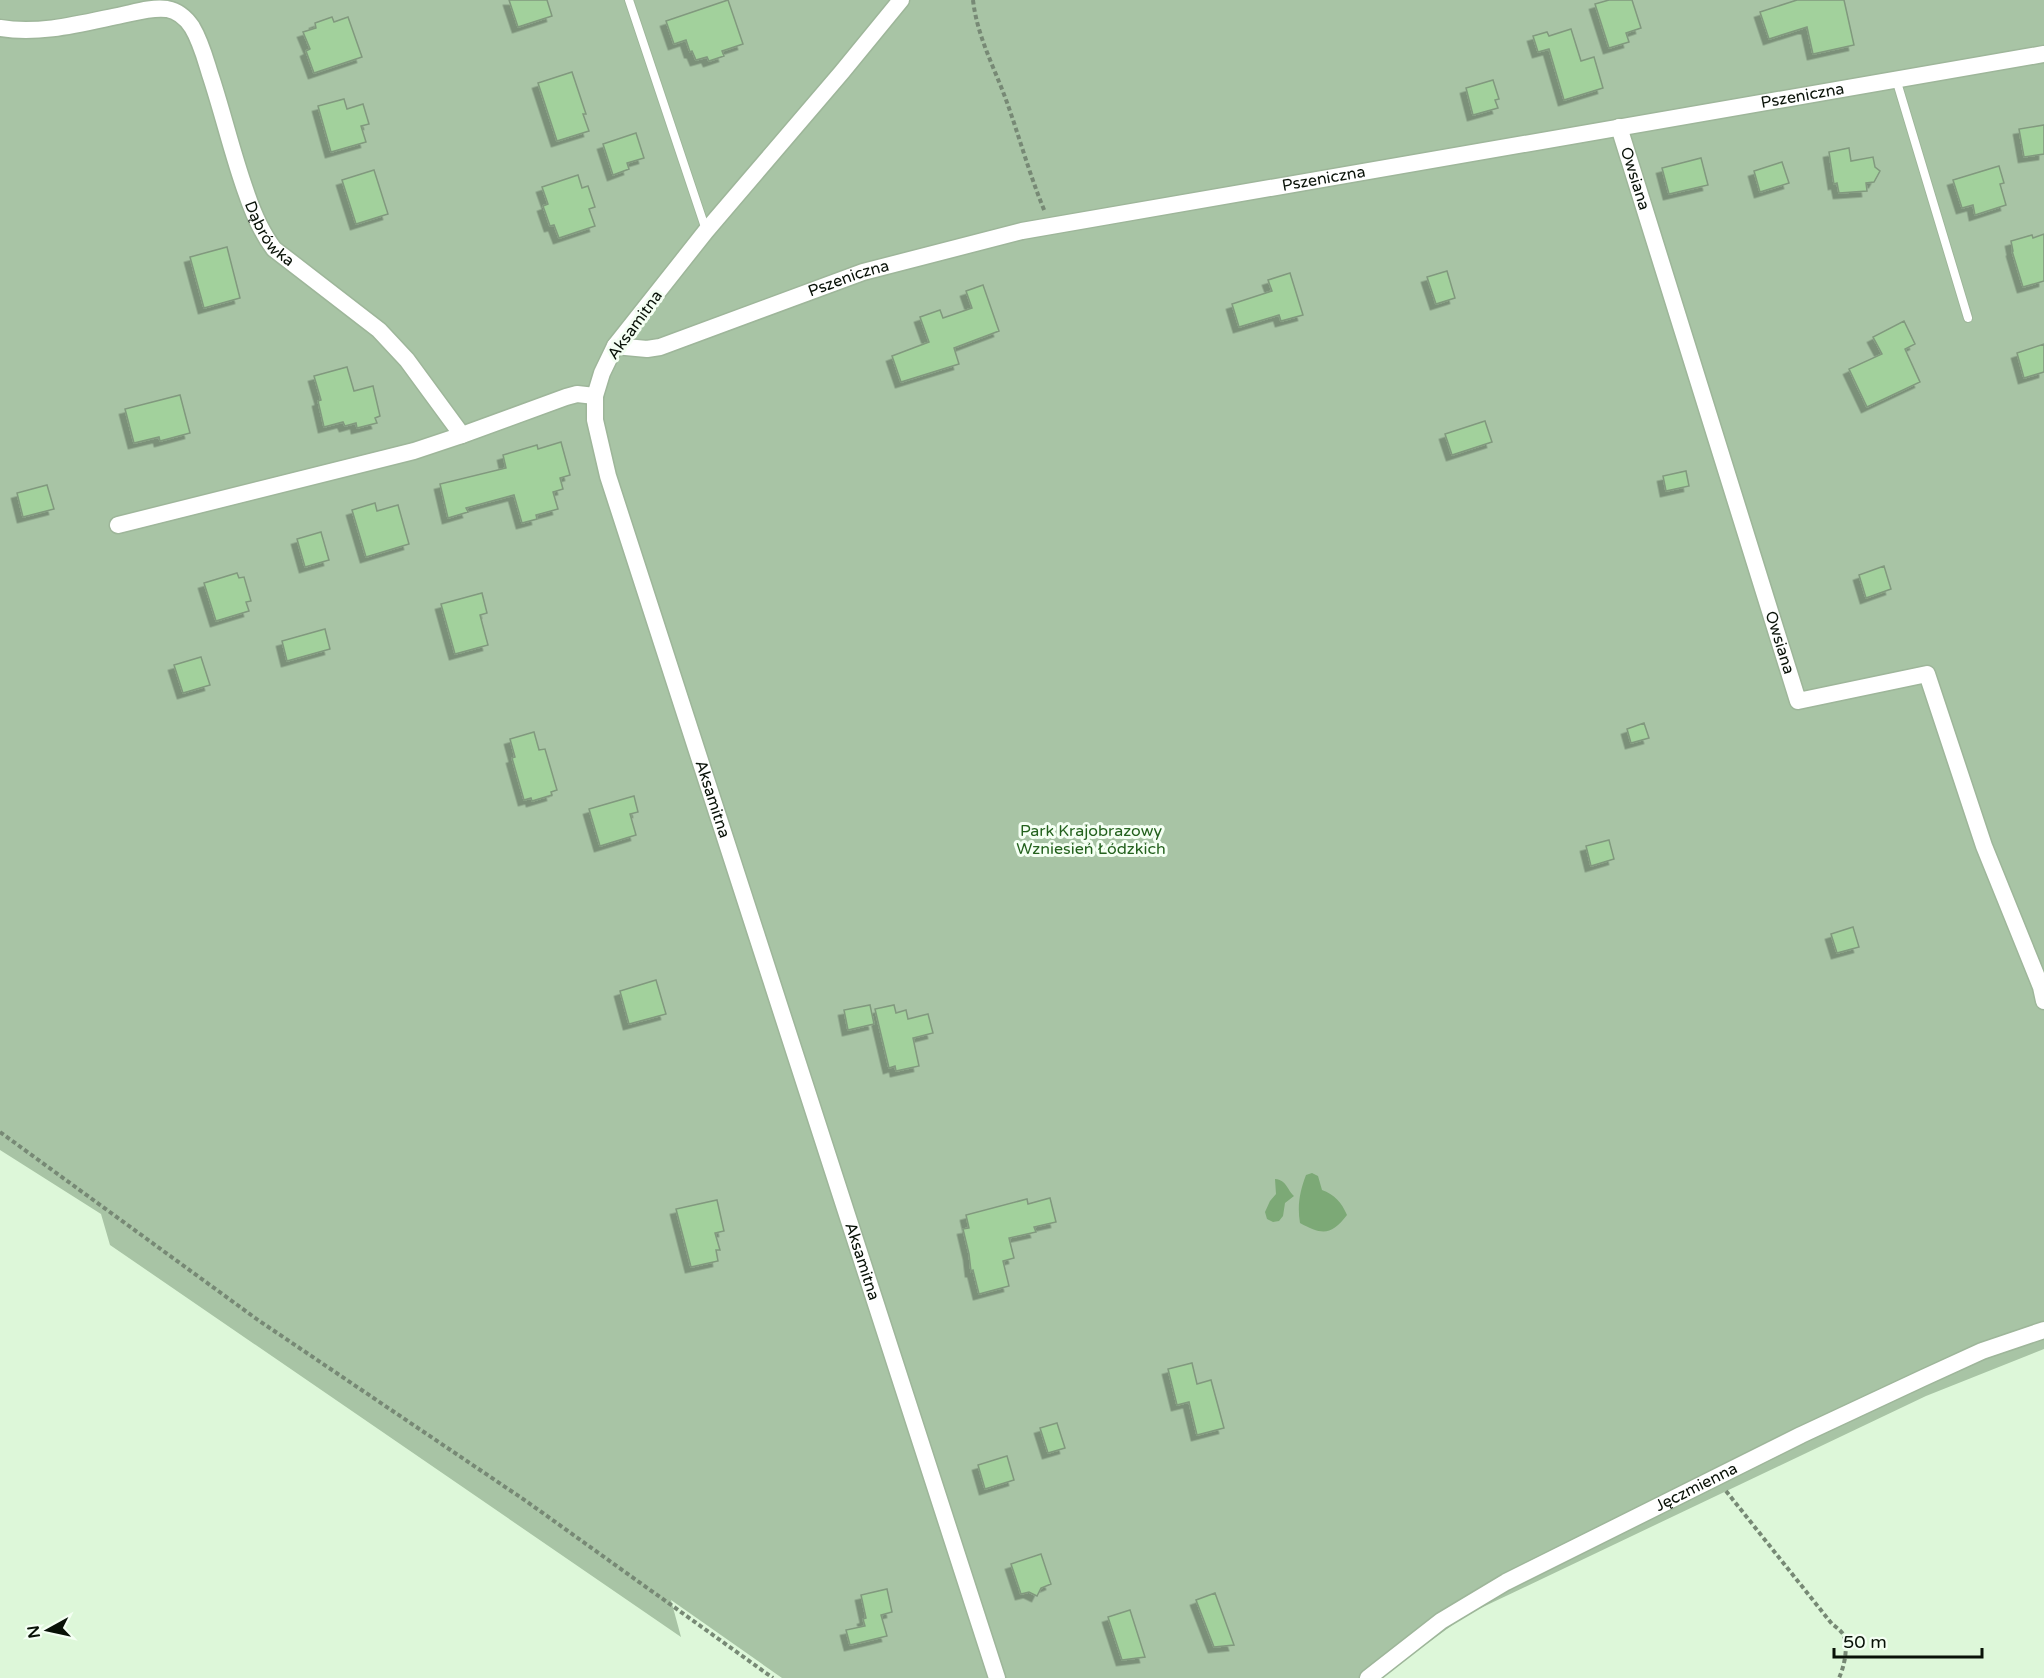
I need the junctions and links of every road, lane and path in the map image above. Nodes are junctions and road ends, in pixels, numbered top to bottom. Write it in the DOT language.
graph roads {
  1 [pos="629,0"];
  2 [pos="901,0"];
  3 [pos="973,0"];
  4 [pos="0,28"];
  5 [pos="2044,54"];
  6 [pos="1896,79"];
  7 [pos="1619,127"];
  8 [pos="1050,225"];
  9 [pos="706,231"];
  10 [pos="1968,318"];
  11 [pos="615,346"];
  12 [pos="595,396"];
  13 [pos="462,435"];
  14 [pos="118,525"];
  15 [pos="2044,1001"];
  16 [pos="0,1132"];
  17 [pos="2044,1330"];
  18 [pos="1718,1477"];
  19 [pos="773,1678"];
  20 [pos="997,1678"];
  21 [pos="1368,1678"];
  22 [pos="1839,1678"];
  1 -- 9 [label="lane"];
  2 -- 9 [label="street, Aksamitna"];
  3 -- 8 [label="path"];
  4 -- 13 [label="street, Dąbrówka"];
  5 -- 6 [label="street, Pszeniczna"];
  6 -- 7 [label="street, Pszeniczna"];
  6 -- 10 [label="lane"];
  7 -- 8 [label="street, Pszeniczna"];
  7 -- 15 [label="street, Owsiana"];
  8 -- 11 [label="street, Pszeniczna"];
  9 -- 11 [label="street, Aksamitna"];
  11 -- 12 [label="street, Aksamitna"];
  12 -- 13 [label="street"];
  12 -- 20 [label="street, Aksamitna"];
  13 -- 14 [label="street"];
  16 -- 19 [label="path"];
  17 -- 18 [label="street, Jęczmienna"];
  18 -- 21 [label="street, Jęczmienna"];
  18 -- 22 [label="path"];
}
